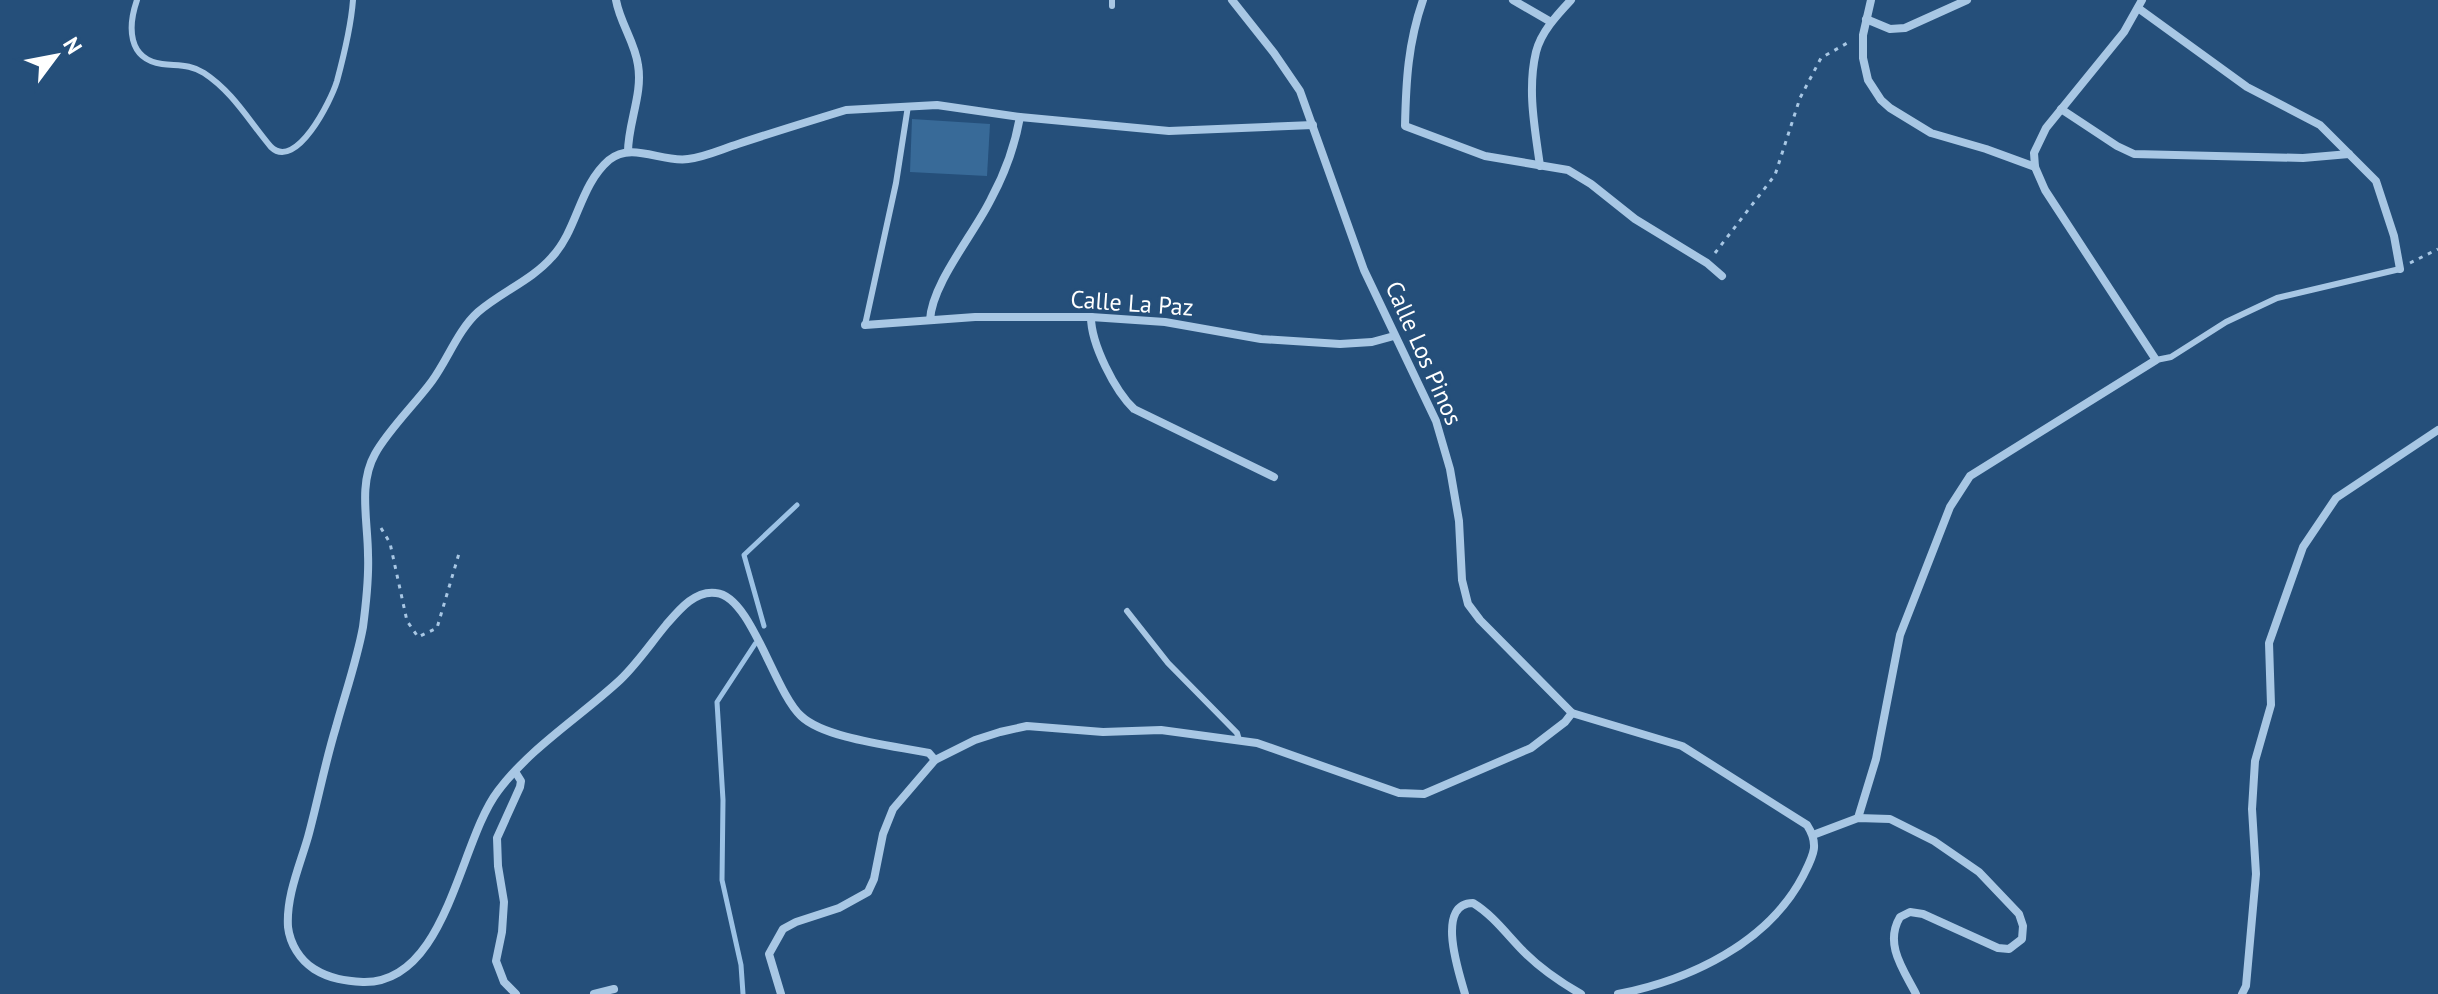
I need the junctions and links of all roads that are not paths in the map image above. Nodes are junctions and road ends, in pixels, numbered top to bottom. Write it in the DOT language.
graph roads {
  1 [pos="137,0"];
  2 [pos="353,0"];
  3 [pos="616,0"];
  4 [pos="1232,0"];
  5 [pos="1423,0"];
  6 [pos="1513,0"];
  7 [pos="1571,0"];
  8 [pos="1871,0"];
  9 [pos="1967,0"];
  10 [pos="2140,4"];
  11 [pos="1866,19"];
  12 [pos="1551,22"];
  13 [pos="908,106"];
  14 [pos="2061,109"];
  15 [pos="1020,117"];
  16 [pos="1313,125"];
  17 [pos="628,152"];
  18 [pos="2349,154"];
  19 [pos="1540,166"];
  20 [pos="2035,167"];
  21 [pos="2400,269"];
  22 [pos="1722,276"];
  23 [pos="1091,317"];
  24 [pos="930,320"];
  25 [pos="865,325"];
  26 [pos="1394,336"];
  27 [pos="2156,360"];
  28 [pos="2438,430"];
  29 [pos="1274,477"];
  30 [pos="1127,611"];
  31 [pos="1572,713"];
  32 [pos="1239,740"];
  33 [pos="935,760"];
  34 [pos="516,773"];
  35 [pos="1858,818"];
  36 [pos="1813,835"];
  37 [pos="614,989"];
  38 [pos="516,994"];
  39 [pos="594,994"];
  40 [pos="781,994"];
  41 [pos="1465,994"];
  42 [pos="1581,994"];
  43 [pos="1618,994"];
  44 [pos="1916,994"];
  45 [pos="2242,994"];
  1 -- 2 [label="lane"];
  3 -- 17 [label="street"];
  4 -- 16 [label="street, Calle Los Pinos"];
  5 -- 19 [label="street"];
  6 -- 12 [label="street"];
  7 -- 12 [label="street"];
  8 -- 11 [label="street"];
  9 -- 11 [label="street"];
  10 -- 14 [label="street"];
  10 -- 18 [label="street"];
  11 -- 20 [label="street"];
  12 -- 19 [label="street"];
  13 -- 15 [label="street"];
  13 -- 17 [label="street"];
  13 -- 25 [label="lane"];
  14 -- 18 [label="street"];
  14 -- 20 [label="street"];
  15 -- 16 [label="street"];
  15 -- 24 [label="street"];
  16 -- 26 [label="street, Calle Los Pinos"];
  17 -- 34 [label="street"];
  18 -- 21 [label="street"];
  19 -- 22 [label="street"];
  20 -- 27 [label="street"];
  21 -- 27 [label="lane"];
  23 -- 24 [label="street, Calle La Paz"];
  23 -- 26 [label="street, Calle La Paz"];
  23 -- 29 [label="street"];
  24 -- 25 [label="street, Calle La Paz"];
  26 -- 31 [label="street, Calle Los Pinos"];
  27 -- 35 [label="street"];
  28 -- 45 [label="street"];
  30 -- 32 [label="lane"];
  31 -- 32 [label="street"];
  31 -- 36 [label="street"];
  32 -- 33 [label="street"];
  33 -- 34 [label="street"];
  33 -- 40 [label="street"];
  34 -- 38 [label="street"];
  35 -- 36 [label="street"];
  35 -- 44 [label="street"];
  36 -- 43 [label="street"];
  37 -- 39 [label="street"];
  41 -- 42 [label="street"];
}
